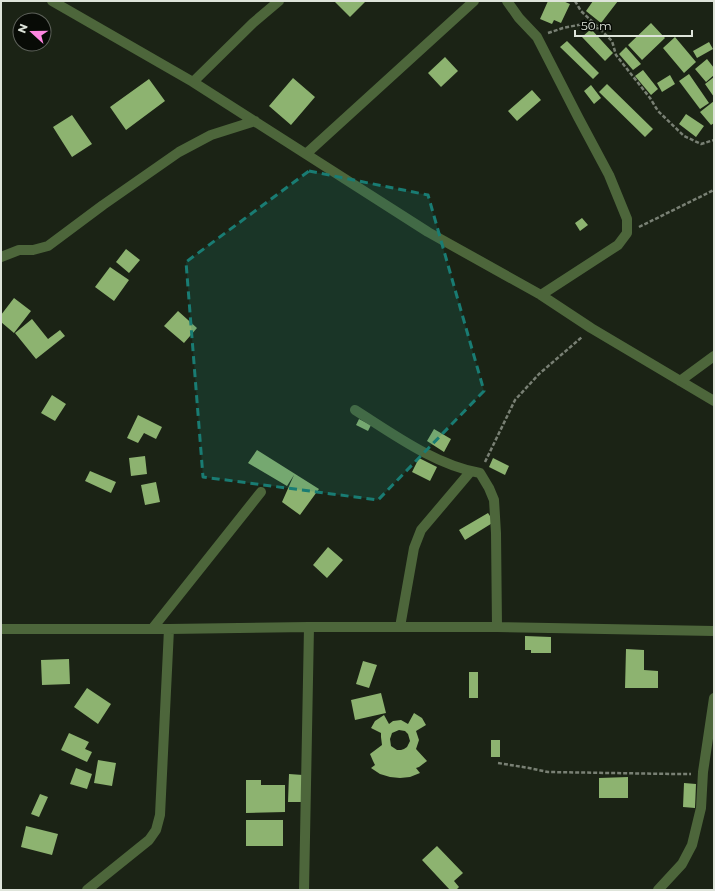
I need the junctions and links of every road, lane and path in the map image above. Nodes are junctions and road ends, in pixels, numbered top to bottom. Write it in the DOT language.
graph roads {
  1 [pos="52,1"];
  2 [pos="279,1"];
  3 [pos="474,1"];
  4 [pos="507,1"];
  5 [pos="575,1"];
  6 [pos="600,29"];
  7 [pos="537,37"];
  8 [pos="193,82"];
  9 [pos="255,121"];
  10 [pos="714,140"];
  11 [pos="306,154"];
  12 [pos="714,190"];
  13 [pos="628,233"];
  14 [pos="1,257"];
  15 [pos="541,295"];
  16 [pos="591,328"];
  17 [pos="714,356"];
  18 [pos="680,381"];
  19 [pos="714,401"];
  20 [pos="354,410"];
  21 [pos="475,472"];
  22 [pos="260,492"];
  23 [pos="309,627"];
  24 [pos="400,627"];
  25 [pos="497,627"];
  26 [pos="1,629"];
  27 [pos="152,629"];
  28 [pos="169,629"];
  29 [pos="714,630"];
  30 [pos="714,698"];
  31 [pos="498,763"];
  32 [pos="703,772"];
  33 [pos="87,890"];
  34 [pos="304,890"];
  35 [pos="658,890"];
  1 -- 8 [label="street"];
  2 -- 8 [label="street"];
  3 -- 11 [label="street"];
  4 -- 7 [label="street"];
  5 -- 6 [label="path"];
  6 -- 7 [label="path"];
  6 -- 10 [label="path"];
  7 -- 13 [label="street"];
  8 -- 9 [label="street"];
  9 -- 11 [label="street"];
  9 -- 14 [label="street"];
  11 -- 15 [label="street"];
  12 -- 13 [label="path"];
  13 -- 15 [label="street"];
  15 -- 16 [label="street"];
  16 -- 18 [label="street"];
  16 -- 21 [label="path"];
  17 -- 18 [label="street"];
  18 -- 19 [label="street"];
  20 -- 21 [label="street"];
  21 -- 24 [label="street"];
  21 -- 25 [label="street"];
  22 -- 27 [label="street"];
  23 -- 24 [label="street"];
  23 -- 28 [label="street"];
  23 -- 34 [label="street"];
  24 -- 25 [label="street"];
  25 -- 29 [label="street"];
  26 -- 27 [label="street"];
  27 -- 28 [label="street"];
  28 -- 33 [label="street"];
  30 -- 32 [label="street"];
  31 -- 32 [label="path"];
  32 -- 35 [label="street"];
}
